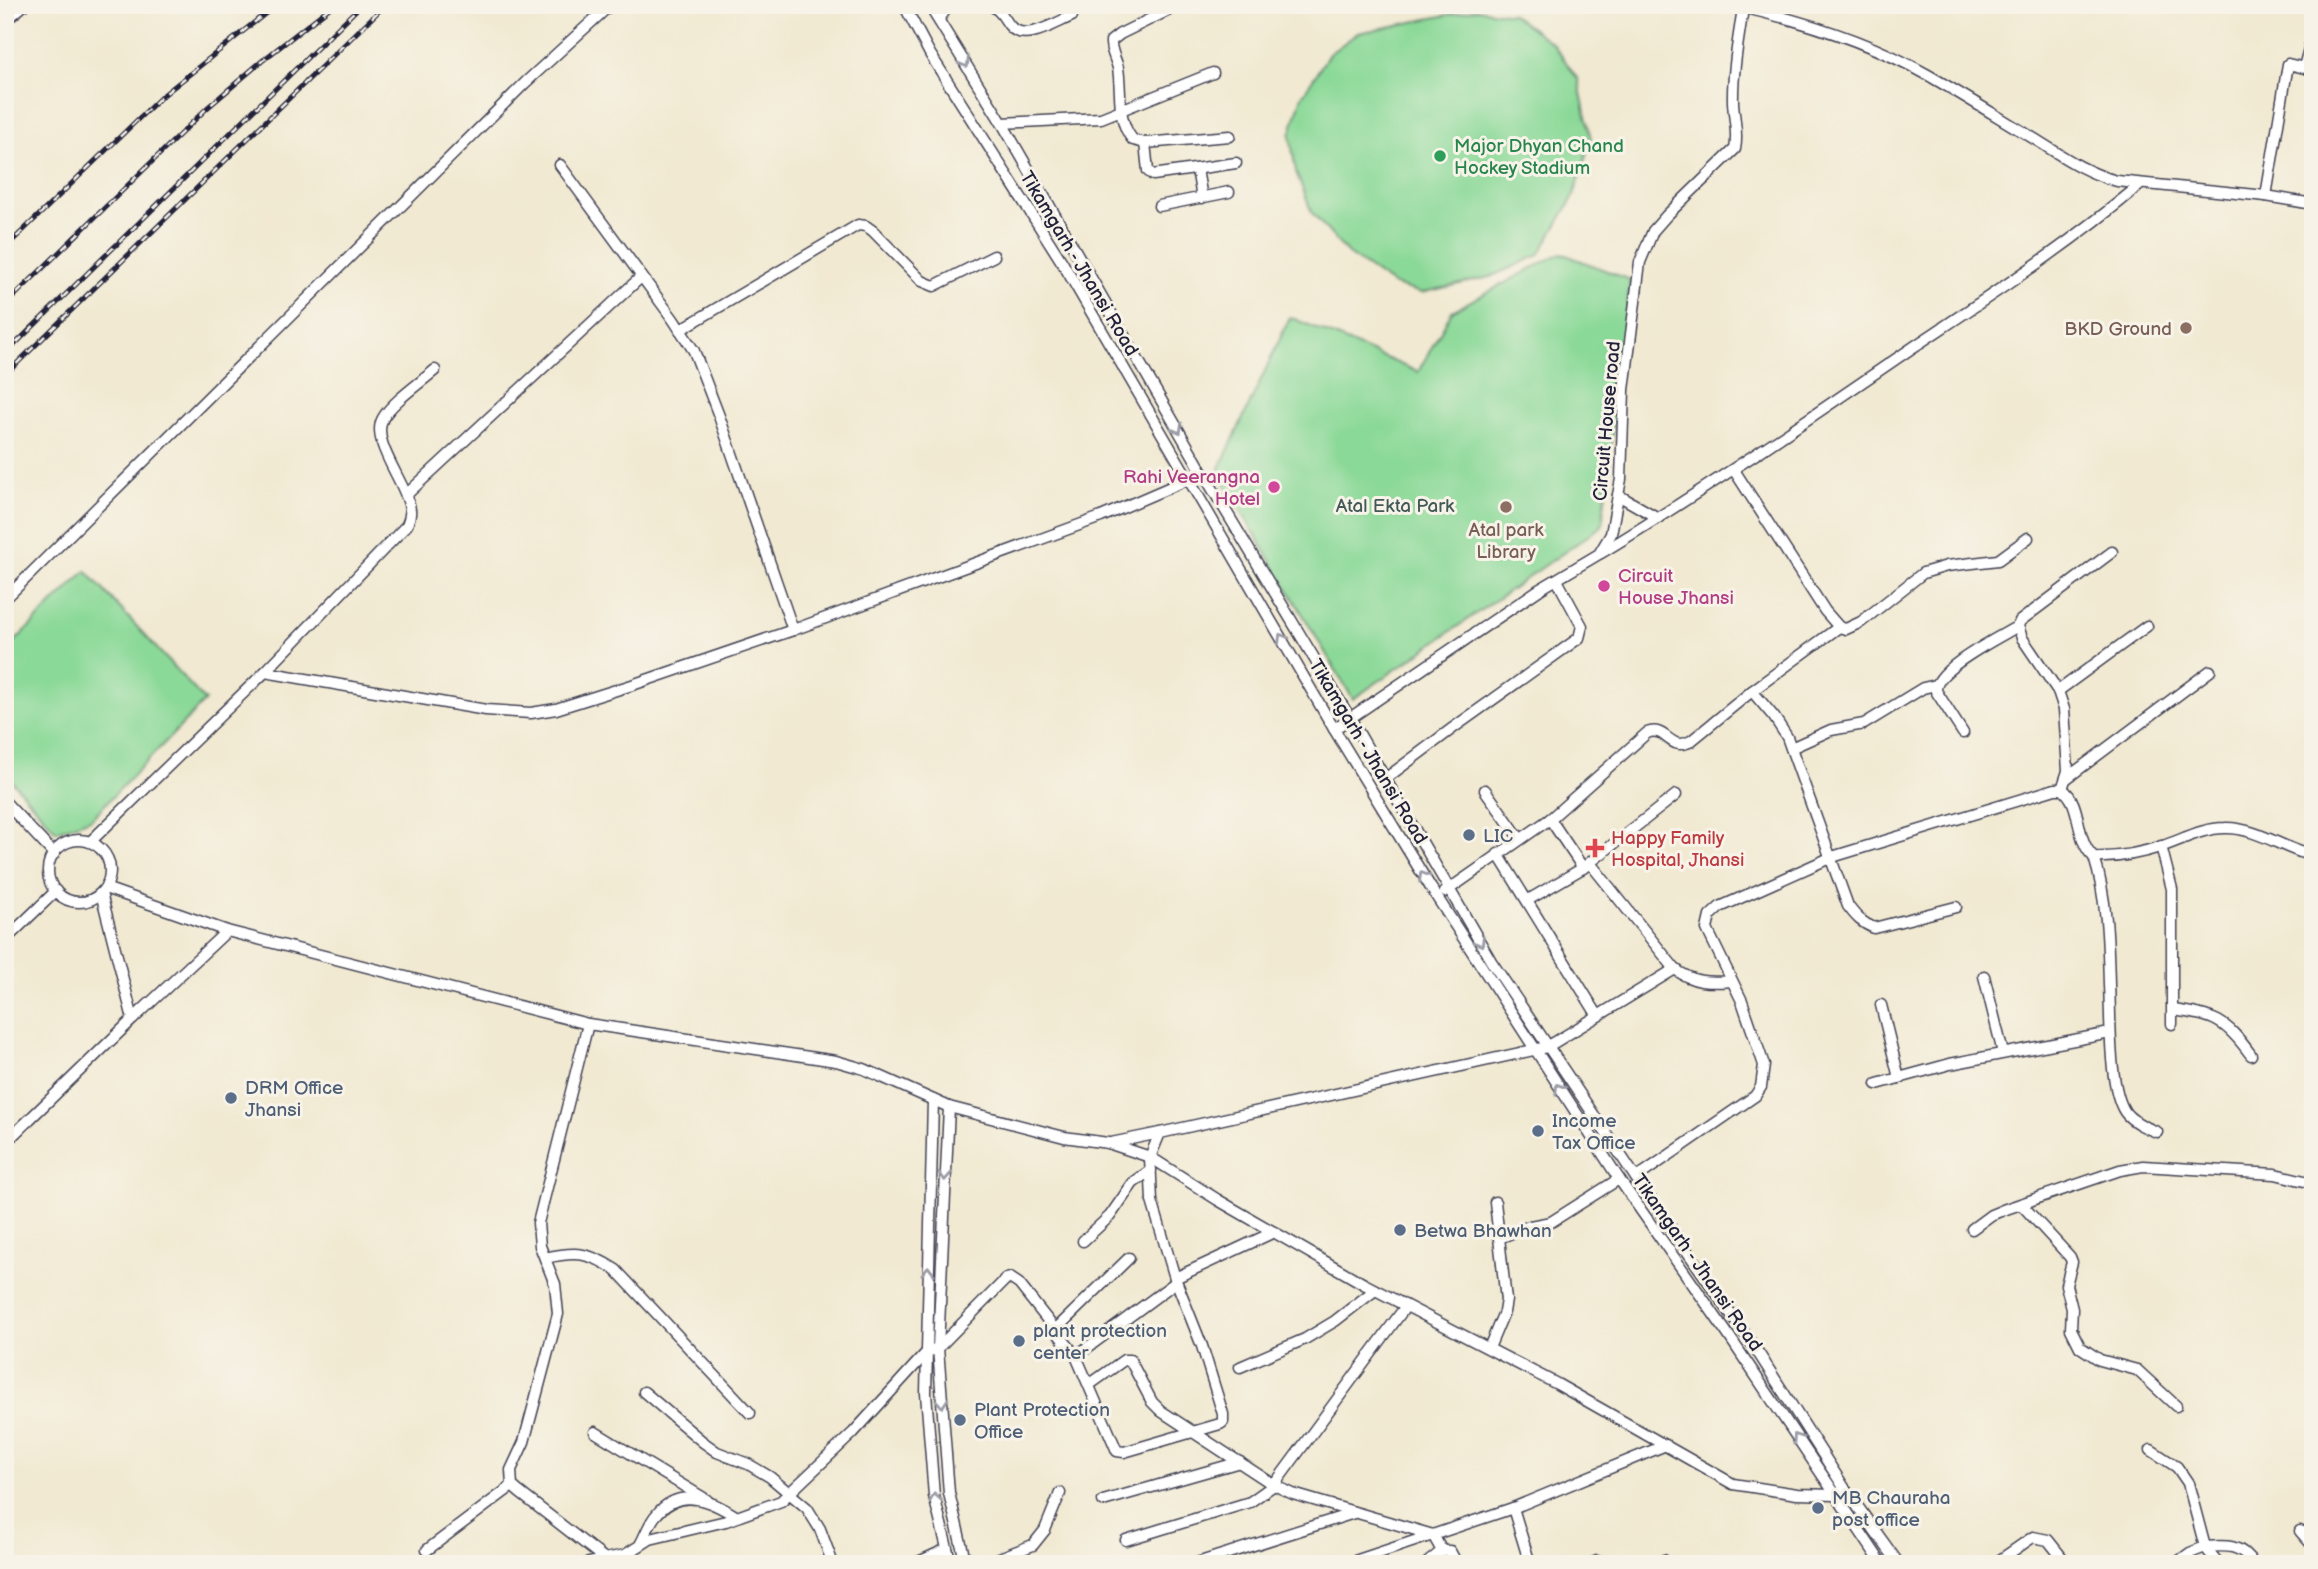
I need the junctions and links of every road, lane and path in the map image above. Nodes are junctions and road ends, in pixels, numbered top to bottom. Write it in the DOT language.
graph roads {
  1 [pos="24,5"];
  2 [pos="610,5"];
  3 [pos="904,5"];
  4 [pos="929,5"];
  5 [pos="949,5"];
  6 [pos="990,5"];
  7 [pos="1179,5"];
  8 [pos="1738,6"];
  9 [pos="1072,16"];
  10 [pos="939,19"];
  11 [pos="5,21"];
  12 [pos="2313,34"];
  13 [pos="2309,68"];
  14 [pos="1213,73"];
  15 [pos="1121,112"];
  16 [pos="1002,123"];
  17 [pos="1230,135"];
  18 [pos="1145,143"];
  19 [pos="1236,163"];
  20 [pos="560,165"];
  21 [pos="1197,169"];
  22 [pos="2141,184"];
  23 [pos="1229,192"];
  24 [pos="2266,196"];
  25 [pos="1202,198"];
  26 [pos="2313,204"];
  27 [pos="1159,206"];
  28 [pos="994,256"];
  29 [pos="641,277"];
  30 [pos="680,330"];
  31 [pos="435,370"];
  32 [pos="1158,393"];
  33 [pos="1142,403"];
  34 [pos="1734,470"];
  35 [pos="1189,479"];
  36 [pos="407,494"];
  37 [pos="1618,495"];
  38 [pos="1658,518"];
  39 [pos="2028,538"];
  40 [pos="2112,552"];
  41 [pos="1599,554"];
  42 [pos="1557,580"];
  43 [pos="5,599"];
  44 [pos="2018,626"];
  45 [pos="2147,626"];
  46 [pos="1839,627"];
  47 [pos="793,630"];
  48 [pos="2210,671"];
  49 [pos="265,672"];
  50 [pos="1936,685"];
  51 [pos="1752,691"];
  52 [pos="2058,691"];
  53 [pos="1350,718"];
  54 [pos="1334,729"];
  55 [pos="1963,733"];
  56 [pos="1791,748"];
  57 [pos="2067,778"];
  58 [pos="1385,779"];
  59 [pos="2062,789"];
  60 [pos="1485,790"];
  61 [pos="1676,795"];
  62 [pos="5,802"];
  63 [pos="1550,818"];
  64 [pos="1520,839"];
  65 [pos="90,842"];
  66 [pos="2161,846"];
  67 [pos="1498,853"];
  68 [pos="54,854"];
  69 [pos="2313,856"];
  70 [pos="1832,857"];
  71 [pos="2094,857"];
  72 [pos="1587,865"];
  73 [pos="1448,890"];
  74 [pos="56,891"];
  75 [pos="103,891"];
  76 [pos="1437,898"];
  77 [pos="1528,900"];
  78 [pos="1956,906"];
  79 [pos="227,930"];
  80 [pos="5,940"];
  81 [pos="1675,969"];
  82 [pos="1984,976"];
  83 [pos="1732,981"];
  84 [pos="1881,1005"];
  85 [pos="2172,1010"];
  86 [pos="1598,1016"];
  87 [pos="133,1018"];
  88 [pos="588,1024"];
  89 [pos="2172,1024"];
  90 [pos="2110,1033"];
  91 [pos="1547,1047"];
  92 [pos="1535,1050"];
  93 [pos="2003,1053"];
  94 [pos="2251,1055"];
  95 [pos="1899,1078"];
  96 [pos="1877,1084"];
  97 [pos="933,1100"];
  98 [pos="949,1107"];
  99 [pos="2157,1132"];
  100 [pos="1160,1133"];
  101 [pos="5,1143"];
  102 [pos="1108,1143"];
  103 [pos="1150,1157"];
  104 [pos="1151,1170"];
  105 [pos="1636,1178"];
  106 [pos="1619,1179"];
  107 [pos="2313,1183"];
  108 [pos="1651,1199"];
  109 [pos="1495,1202"];
  110 [pos="2021,1204"];
  111 [pos="1640,1208"];
  112 [pos="1972,1229"];
  113 [pos="1274,1232"];
  114 [pos="1499,1238"];
  115 [pos="1083,1241"];
  116 [pos="545,1258"];
  117 [pos="1129,1258"];
  118 [pos="1175,1280"];
  119 [pos="1376,1290"];
  120 [pos="1406,1306"];
  121 [pos="1055,1330"];
  122 [pos="938,1348"];
  123 [pos="1489,1348"];
  124 [pos="927,1352"];
  125 [pos="1076,1356"];
  126 [pos="1240,1367"];
  127 [pos="1767,1367"];
  128 [pos="1755,1374"];
  129 [pos="1089,1385"];
  130 [pos="644,1392"];
  131 [pos="2176,1406"];
  132 [pos="750,1413"];
  133 [pos="1192,1431"];
  134 [pos="595,1432"];
  135 [pos="1666,1445"];
  136 [pos="2151,1450"];
  137 [pos="1240,1462"];
  138 [pos="1274,1485"];
  139 [pos="512,1486"];
  140 [pos="1840,1492"];
  141 [pos="1060,1493"];
  142 [pos="791,1494"];
  143 [pos="707,1500"];
  144 [pos="1103,1501"];
  145 [pos="1513,1508"];
  146 [pos="1355,1512"];
  147 [pos="737,1517"];
  148 [pos="2300,1531"];
  149 [pos="1433,1535"];
  150 [pos="1126,1540"];
  151 [pos="640,1546"];
  152 [pos="2313,1546"];
  153 [pos="2205,1547"];
  154 [pos="947,1549"];
  155 [pos="428,1550"];
  156 [pos="1442,1551"];
  157 [pos="605,1559"];
  158 [pos="585,1564"];
  159 [pos="833,1564"];
  160 [pos="914,1564"];
  161 [pos="951,1564"];
  162 [pos="966,1564"];
  163 [pos="985,1564"];
  164 [pos="1194,1564"];
  165 [pos="1346,1564"];
  166 [pos="1426,1564"];
  167 [pos="1457,1564"];
  168 [pos="1530,1564"];
  169 [pos="1591,1564"];
  170 [pos="1602,1564"];
  171 [pos="1882,1564"];
  172 [pos="1899,1564"];
  173 [pos="1994,1564"];
  174 [pos="2067,1564"];
  175 [pos="2175,1564"];
  176 [pos="2219,1564"];
  177 [pos="2253,1564"];
  1 -- 11 [label="street"];
  2 -- 43 [label="street"];
  3 -- 33 [label="street, Tikamgarh - Jhansi Road"];
  4 -- 10 [label="street, Tikamgarh - Jhansi Road"];
  5 -- 10 [label="street"];
  6 -- 9 [label="street"];
  7 -- 15 [label="street"];
  8 -- 22 [label="street"];
  8 -- 37 [label="street, Circuit House road"];
  10 -- 16 [label="street, Tikamgarh - Jhansi Road, one-way"];
  12 -- 13 [label="street"];
  13 -- 24 [label="street"];
  14 -- 15 [label="street"];
  15 -- 16 [label="street"];
  15 -- 18 [label="street"];
  16 -- 32 [label="street, Tikamgarh - Jhansi Road"];
  17 -- 18 [label="street"];
  18 -- 21 [label="street"];
  19 -- 21 [label="street"];
  20 -- 29 [label="street"];
  21 -- 25 [label="street"];
  22 -- 24 [label="street"];
  22 -- 34 [label="street"];
  23 -- 25 [label="street"];
  24 -- 26 [label="street"];
  25 -- 27 [label="street"];
  28 -- 30 [label="street"];
  29 -- 30 [label="street"];
  29 -- 36 [label="street"];
  30 -- 47 [label="street"];
  31 -- 36 [label="street"];
  32 -- 33 [label="street"];
  32 -- 53 [label="street, Tikamgarh - Jhansi Road, one-way"];
  33 -- 35 [label="street, Tikamgarh - Jhansi Road"];
  34 -- 38 [label="street"];
  34 -- 46 [label="street"];
  35 -- 47 [label="street"];
  54 -- 35 [label="street, Tikamgarh - Jhansi Road, one-way"];
  36 -- 49 [label="street"];
  37 -- 38 [label="street"];
  37 -- 41 [label="street, Circuit House road"];
  38 -- 41 [label="street"];
  39 -- 46 [label="street"];
  40 -- 44 [label="street"];
  41 -- 42 [label="street"];
  42 -- 53 [label="street"];
  42 -- 58 [label="street"];
  44 -- 50 [label="street"];
  44 -- 52 [label="street"];
  45 -- 52 [label="street"];
  46 -- 51 [label="street"];
  47 -- 49 [label="street"];
  48 -- 57 [label="street"];
  49 -- 65 [label="street"];
  50 -- 55 [label="street"];
  50 -- 56 [label="street"];
  51 -- 56 [label="street"];
  51 -- 63 [label="street"];
  52 -- 57 [label="street"];
  53 -- 54 [label="street"];
  53 -- 58 [label="street, Tikamgarh - Jhansi Road"];
  76 -- 54 [label="street, Tikamgarh - Jhansi Road, one-way"];
  56 -- 70 [label="street"];
  57 -- 59 [label="street"];
  58 -- 73 [label="street, Tikamgarh - Jhansi Road"];
  59 -- 70 [label="street"];
  59 -- 71 [label="street"];
  60 -- 64 [label="street"];
  61 -- 72 [label="street"];
  62 -- 68 [label="street"];
  63 -- 64 [label="street"];
  63 -- 72 [label="street"];
  64 -- 67 [label="street"];
  65 -- 68 [label="street"];
  65 -- 75 [label="street"];
  66 -- 69 [label="street"];
  66 -- 71 [label="street"];
  66 -- 85 [label="street"];
  67 -- 73 [label="street"];
  67 -- 77 [label="street"];
  68 -- 74 [label="street"];
  70 -- 78 [label="street"];
  70 -- 83 [label="street"];
  71 -- 90 [label="street"];
  72 -- 77 [label="street"];
  72 -- 81 [label="street"];
  73 -- 76 [label="street"];
  73 -- 91 [label="street, Tikamgarh - Jhansi Road, one-way"];
  74 -- 75 [label="street"];
  74 -- 80 [label="street"];
  75 -- 79 [label="street"];
  75 -- 87 [label="street"];
  76 -- 92 [label="street, Tikamgarh - Jhansi Road"];
  77 -- 86 [label="street"];
  79 -- 87 [label="street"];
  79 -- 88 [label="street"];
  81 -- 83 [label="street"];
  81 -- 86 [label="street"];
  82 -- 93 [label="street"];
  83 -- 105 [label="street"];
  84 -- 95 [label="street"];
  85 -- 89 [label="street"];
  85 -- 94 [label="street"];
  86 -- 91 [label="street"];
  87 -- 101 [label="street"];
  88 -- 97 [label="street"];
  88 -- 116 [label="street"];
  90 -- 93 [label="street"];
  90 -- 99 [label="street"];
  91 -- 92 [label="street"];
  91 -- 105 [label="street, Tikamgarh - Jhansi Road"];
  92 -- 100 [label="street"];
  106 -- 92 [label="street, Tikamgarh - Jhansi Road, one-way"];
  93 -- 95 [label="street"];
  95 -- 96 [label="street"];
  97 -- 98 [label="street"];
  124 -- 97 [label="street, one-way"];
  98 -- 102 [label="street"];
  98 -- 122 [label="street, one-way"];
  100 -- 102 [label="street"];
  100 -- 103 [label="street"];
  102 -- 103 [label="street"];
  103 -- 104 [label="street"];
  103 -- 113 [label="street"];
  104 -- 115 [label="street"];
  104 -- 118 [label="street"];
  105 -- 108 [label="street, Tikamgarh - Jhansi Road"];
  106 -- 111 [label="street, Tikamgarh - Jhansi Road"];
  106 -- 114 [label="street"];
  107 -- 110 [label="street"];
  108 -- 111 [label="street"];
  108 -- 127 [label="street, Tikamgarh - Jhansi Road"];
  109 -- 114 [label="street"];
  110 -- 112 [label="street"];
  110 -- 131 [label="street"];
  111 -- 128 [label="street, Tikamgarh - Jhansi Road"];
  113 -- 118 [label="street"];
  113 -- 119 [label="street"];
  114 -- 123 [label="street"];
  116 -- 132 [label="street"];
  116 -- 139 [label="street"];
  117 -- 121 [label="street"];
  118 -- 125 [label="street"];
  118 -- 133 [label="street"];
  119 -- 120 [label="street"];
  119 -- 126 [label="street"];
  120 -- 123 [label="street"];
  120 -- 138 [label="street"];
  121 -- 122 [label="street"];
  121 -- 125 [label="street"];
  122 -- 124 [label="street"];
  122 -- 162 [label="street, one-way"];
  123 -- 135 [label="street"];
  124 -- 142 [label="street"];
  154 -- 124 [label="street, one-way"];
  125 -- 129 [label="street"];
  127 -- 128 [label="street"];
  127 -- 140 [label="street, Tikamgarh - Jhansi Road"];
  140 -- 128 [label="street, Tikamgarh - Jhansi Road, one-way"];
  129 -- 133 [label="street"];
  129 -- 133 [label="street"];
  130 -- 142 [label="street"];
  133 -- 137 [label="street"];
  134 -- 143 [label="street"];
  135 -- 140 [label="street"];
  135 -- 145 [label="street"];
  136 -- 153 [label="street"];
  137 -- 138 [label="street"];
  137 -- 144 [label="street"];
  138 -- 146 [label="street"];
  138 -- 150 [label="street"];
  139 -- 155 [label="street"];
  139 -- 157 [label="street"];
  140 -- 171 [label="street"];
  140 -- 172 [label="street"];
  141 -- 163 [label="street"];
  142 -- 147 [label="street"];
  142 -- 159 [label="street"];
  143 -- 147 [label="street"];
  143 -- 151 [label="street"];
  145 -- 149 [label="street"];
  145 -- 168 [label="street"];
  146 -- 149 [label="street"];
  146 -- 164 [label="street"];
  147 -- 151 [label="street"];
  148 -- 152 [label="street"];
  149 -- 156 [label="street"];
  149 -- 165 [label="street"];
  151 -- 157 [label="street"];
  153 -- 175 [label="street"];
  153 -- 176 [label="street"];
  153 -- 177 [label="street"];
  154 -- 160 [label="street"];
  154 -- 161 [label="street"];
  156 -- 166 [label="street"];
  156 -- 167 [label="street"];
  157 -- 158 [label="street"];
  169 -- 170 [label="street"];
  173 -- 174 [label="street"];
}
